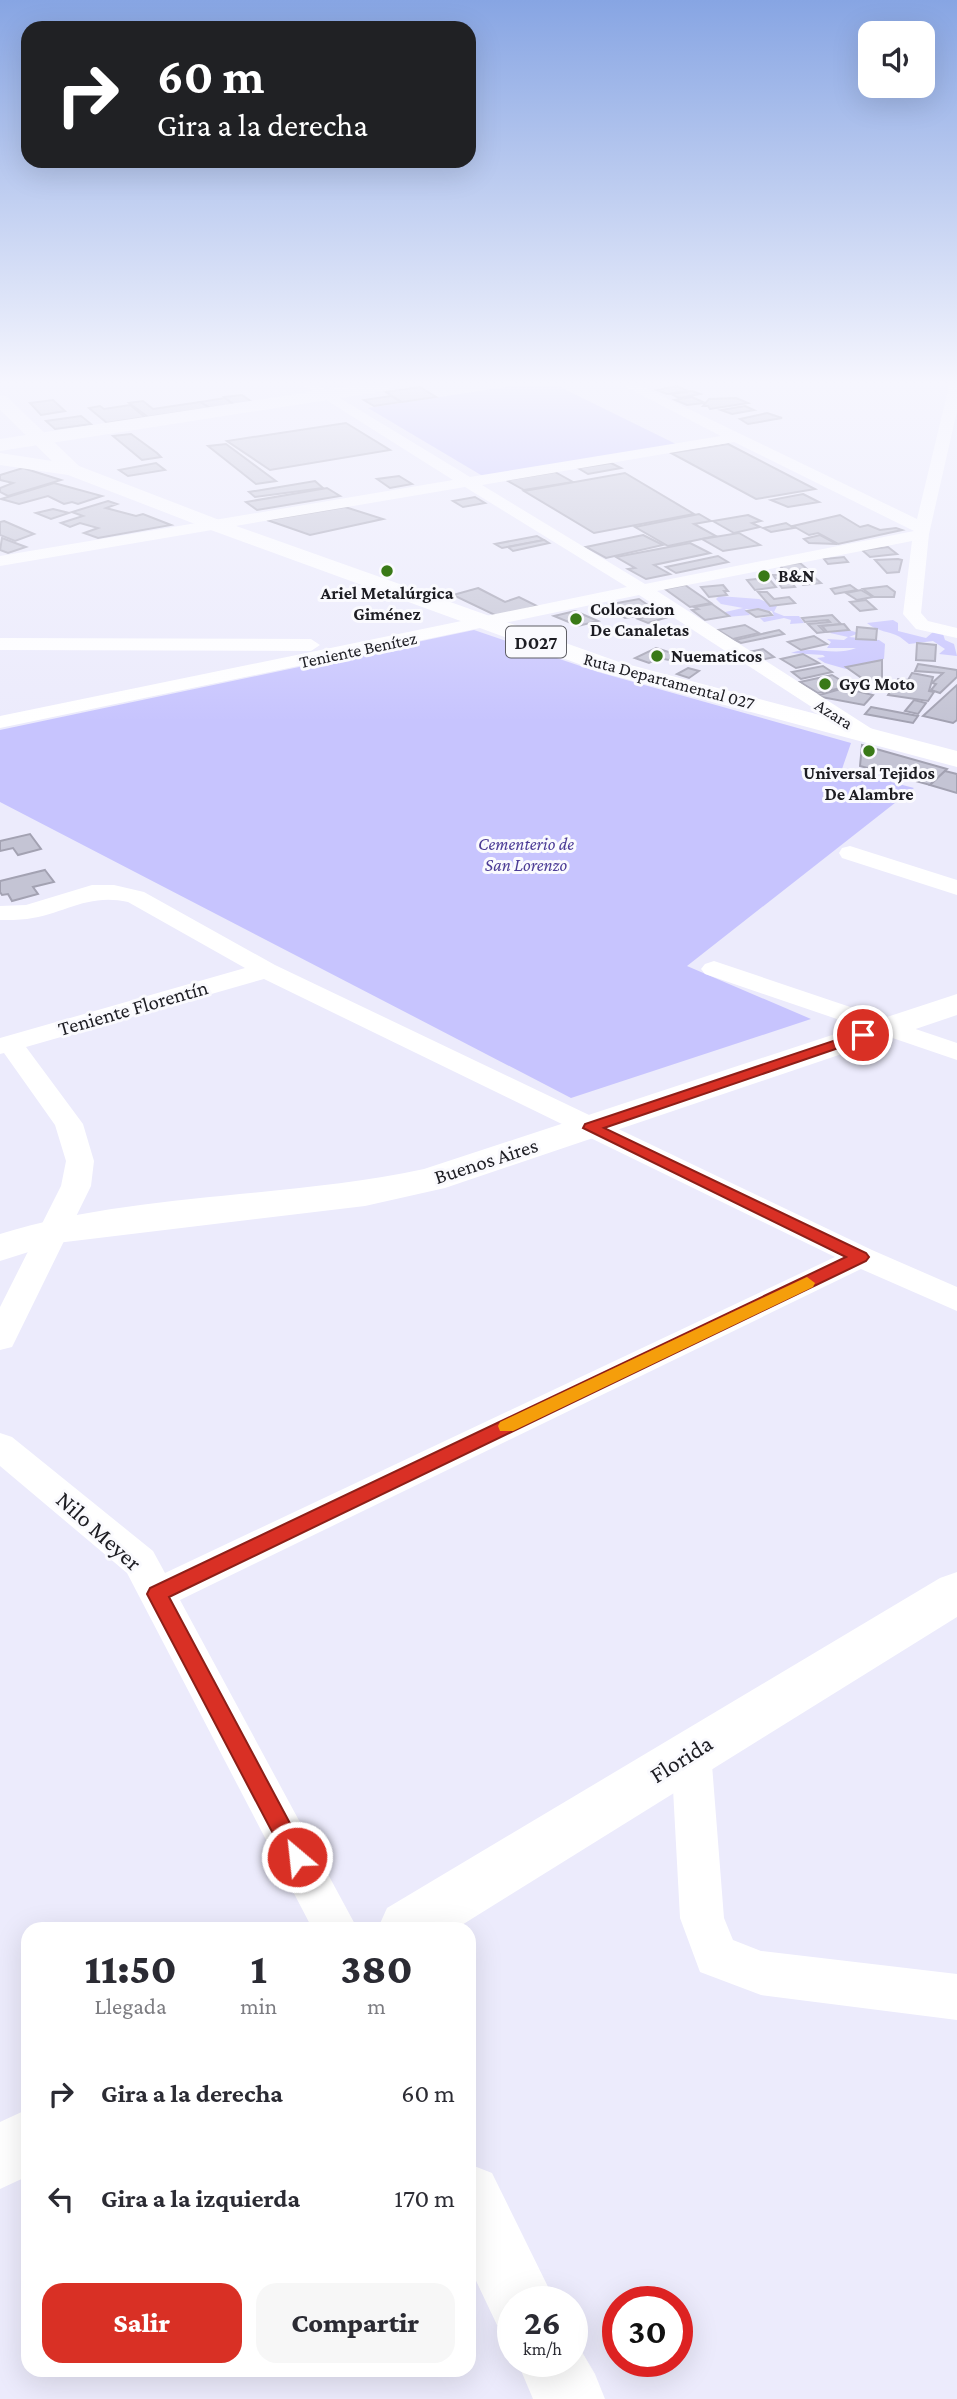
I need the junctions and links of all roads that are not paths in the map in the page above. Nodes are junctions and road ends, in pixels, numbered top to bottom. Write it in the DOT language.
graph roads {
  1 [pos="145,498"];
  2 [pos="375,498"];
  3 [pos="489,498"];
  4 [pos="860,498"];
  5 [pos="932,498"];
  6 [pos="215,525"];
  7 [pos="922,531"];
  8 [pos="0,561"];
  9 [pos="639,588"];
  10 [pos="486,623"];
  11 [pos="951,632"];
  12 [pos="0,644"];
  13 [pos="385,645"];
  14 [pos="803,695"];
  15 [pos="766,707"];
  16 [pos="0,722"];
  17 [pos="864,733"];
  18 [pos="957,759"];
  19 [pos="850,853"];
  20 [pos="957,888"];
  21 [pos="0,913"];
  22 [pos="714,968"];
  23 [pos="266,970"];
  24 [pos="957,1004"];
  25 [pos="888,1027"];
  26 [pos="5,1045"];
  27 [pos="957,1052"];
  28 [pos="590,1128"];
  29 [pos="53,1231"];
  30 [pos="0,1248"];
  31 [pos="860,1257"];
  32 [pos="957,1300"];
  33 [pos="0,1339"];
  34 [pos="0,1446"];
  35 [pos="157,1594"];
  36 [pos="951,1602"];
  37 [pos="691,1752"];
  38 [pos="332,1922"];
  39 [pos="417,1922"];
  40 [pos="957,1997"];
  41 [pos="21,2145"];
  42 [pos="0,2157"];
  43 [pos="476,2210"];
  44 [pos="514,2286"];
  45 [pos="559,2377"];
  46 [pos="570,2399"];
  1 -- 6 [label="main road, Ruta Departamental 027 / D027"];
  2 -- 6 [label="street"];
  3 -- 9 [label="street, Azara"];
  4 -- 7 [label="street"];
  5 -- 7 [label="street"];
  6 -- 8 [label="street"];
  6 -- 10 [label="main road, Ruta Departamental 027 / D027"];
  7 -- 9 [label="street, Teniente Benítez"];
  7 -- 11 [label="street"];
  9 -- 10 [label="street, Teniente Benítez"];
  9 -- 14 [label="street, Azara"];
  10 -- 13 [label="street, Teniente Benítez"];
  10 -- 15 [label="main road, Ruta Departamental 027 / D027"];
  12 -- 13 [label="street"];
  13 -- 16 [label="street, Teniente Benítez"];
  14 -- 15 [label="street, Azara"];
  14 -- 17 [label="street, Azara"];
  15 -- 17 [label="main road, Ruta Departamental 027 / D027"];
  17 -- 18 [label="main road, Ruta Departamental 027 / D027"];
  19 -- 20 [label="street"];
  21 -- 23 [label="street"];
  22 -- 25 [label="street"];
  23 -- 26 [label="street, Teniente Florentín"];
  23 -- 28 [label="street"];
  24 -- 25 [label="main road, Buenos Aires"];
  25 -- 27 [label="street"];
  25 -- 28 [label="main road, Buenos Aires"];
  26 -- 29 [label="street"];
  28 -- 29 [label="main road, Buenos Aires"];
  28 -- 31 [label="street"];
  29 -- 30 [label="main road, Buenos Aires"];
  29 -- 33 [label="street"];
  31 -- 32 [label="street"];
  31 -- 35 [label="street"];
  34 -- 35 [label="street, Nilo Meyer"];
  35 -- 38 [label="street, Nilo Meyer"];
  36 -- 37 [label="main road, Florida"];
  37 -- 39 [label="main road, Florida"];
  37 -- 40 [label="street"];
  41 -- 42 [label="main road"];
  43 -- 44 [label="main road"];
  45 -- 46 [label="main road"];
}
